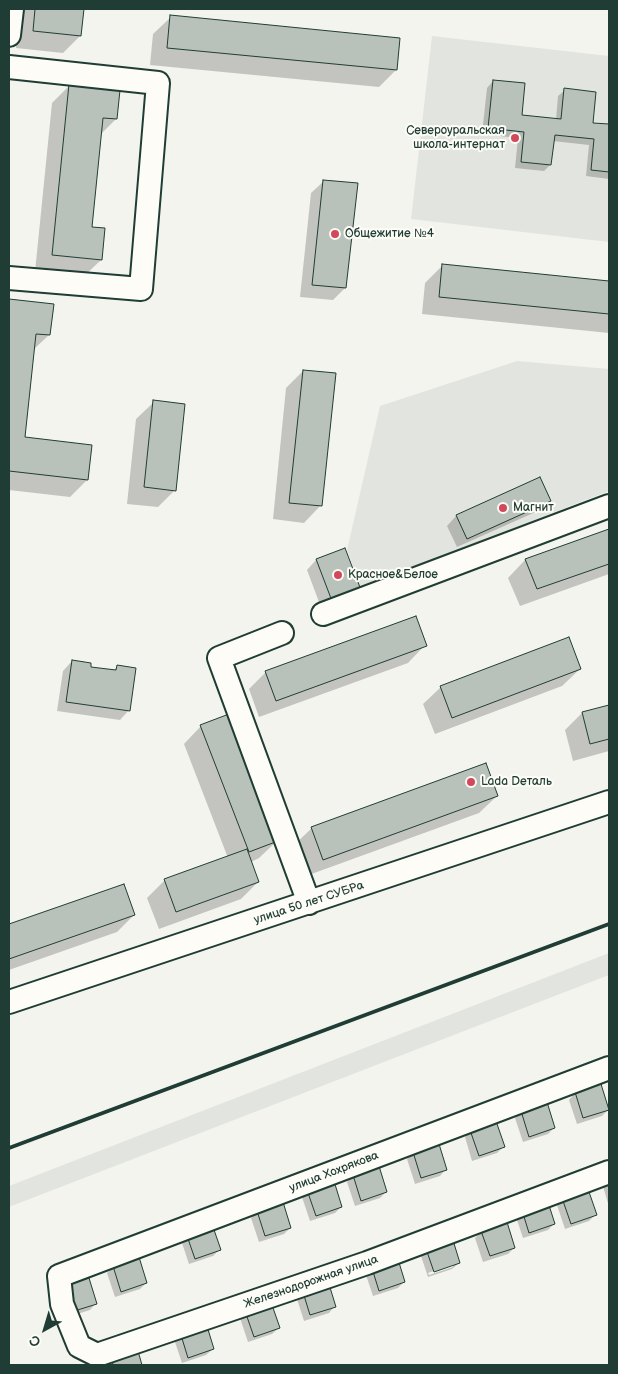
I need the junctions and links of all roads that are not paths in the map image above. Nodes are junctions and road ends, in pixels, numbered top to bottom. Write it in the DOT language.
graph roads {
  1 [pos="12,9"];
  2 [pos="9,35"];
  3 [pos="9,67"];
  4 [pos="9,278"];
  5 [pos="609,506"];
  6 [pos="323,614"];
  7 [pos="282,633"];
  8 [pos="609,802"];
  9 [pos="309,903"];
  10 [pos="9,1002"];
  11 [pos="609,1068"];
  12 [pos="609,1172"];
  13 [pos="59,1276"];
  1 -- 2 [label="street"];
  3 -- 4 [label="street"];
  5 -- 6 [label="street"];
  7 -- 9 [label="street"];
  8 -- 9 [label="street, улица 50 лет СУБРа"];
  9 -- 10 [label="street, улица 50 лет СУБРа"];
  11 -- 13 [label="street, улица Хохрякова"];
  12 -- 13 [label="street, Железнодорожная улица"];
}
